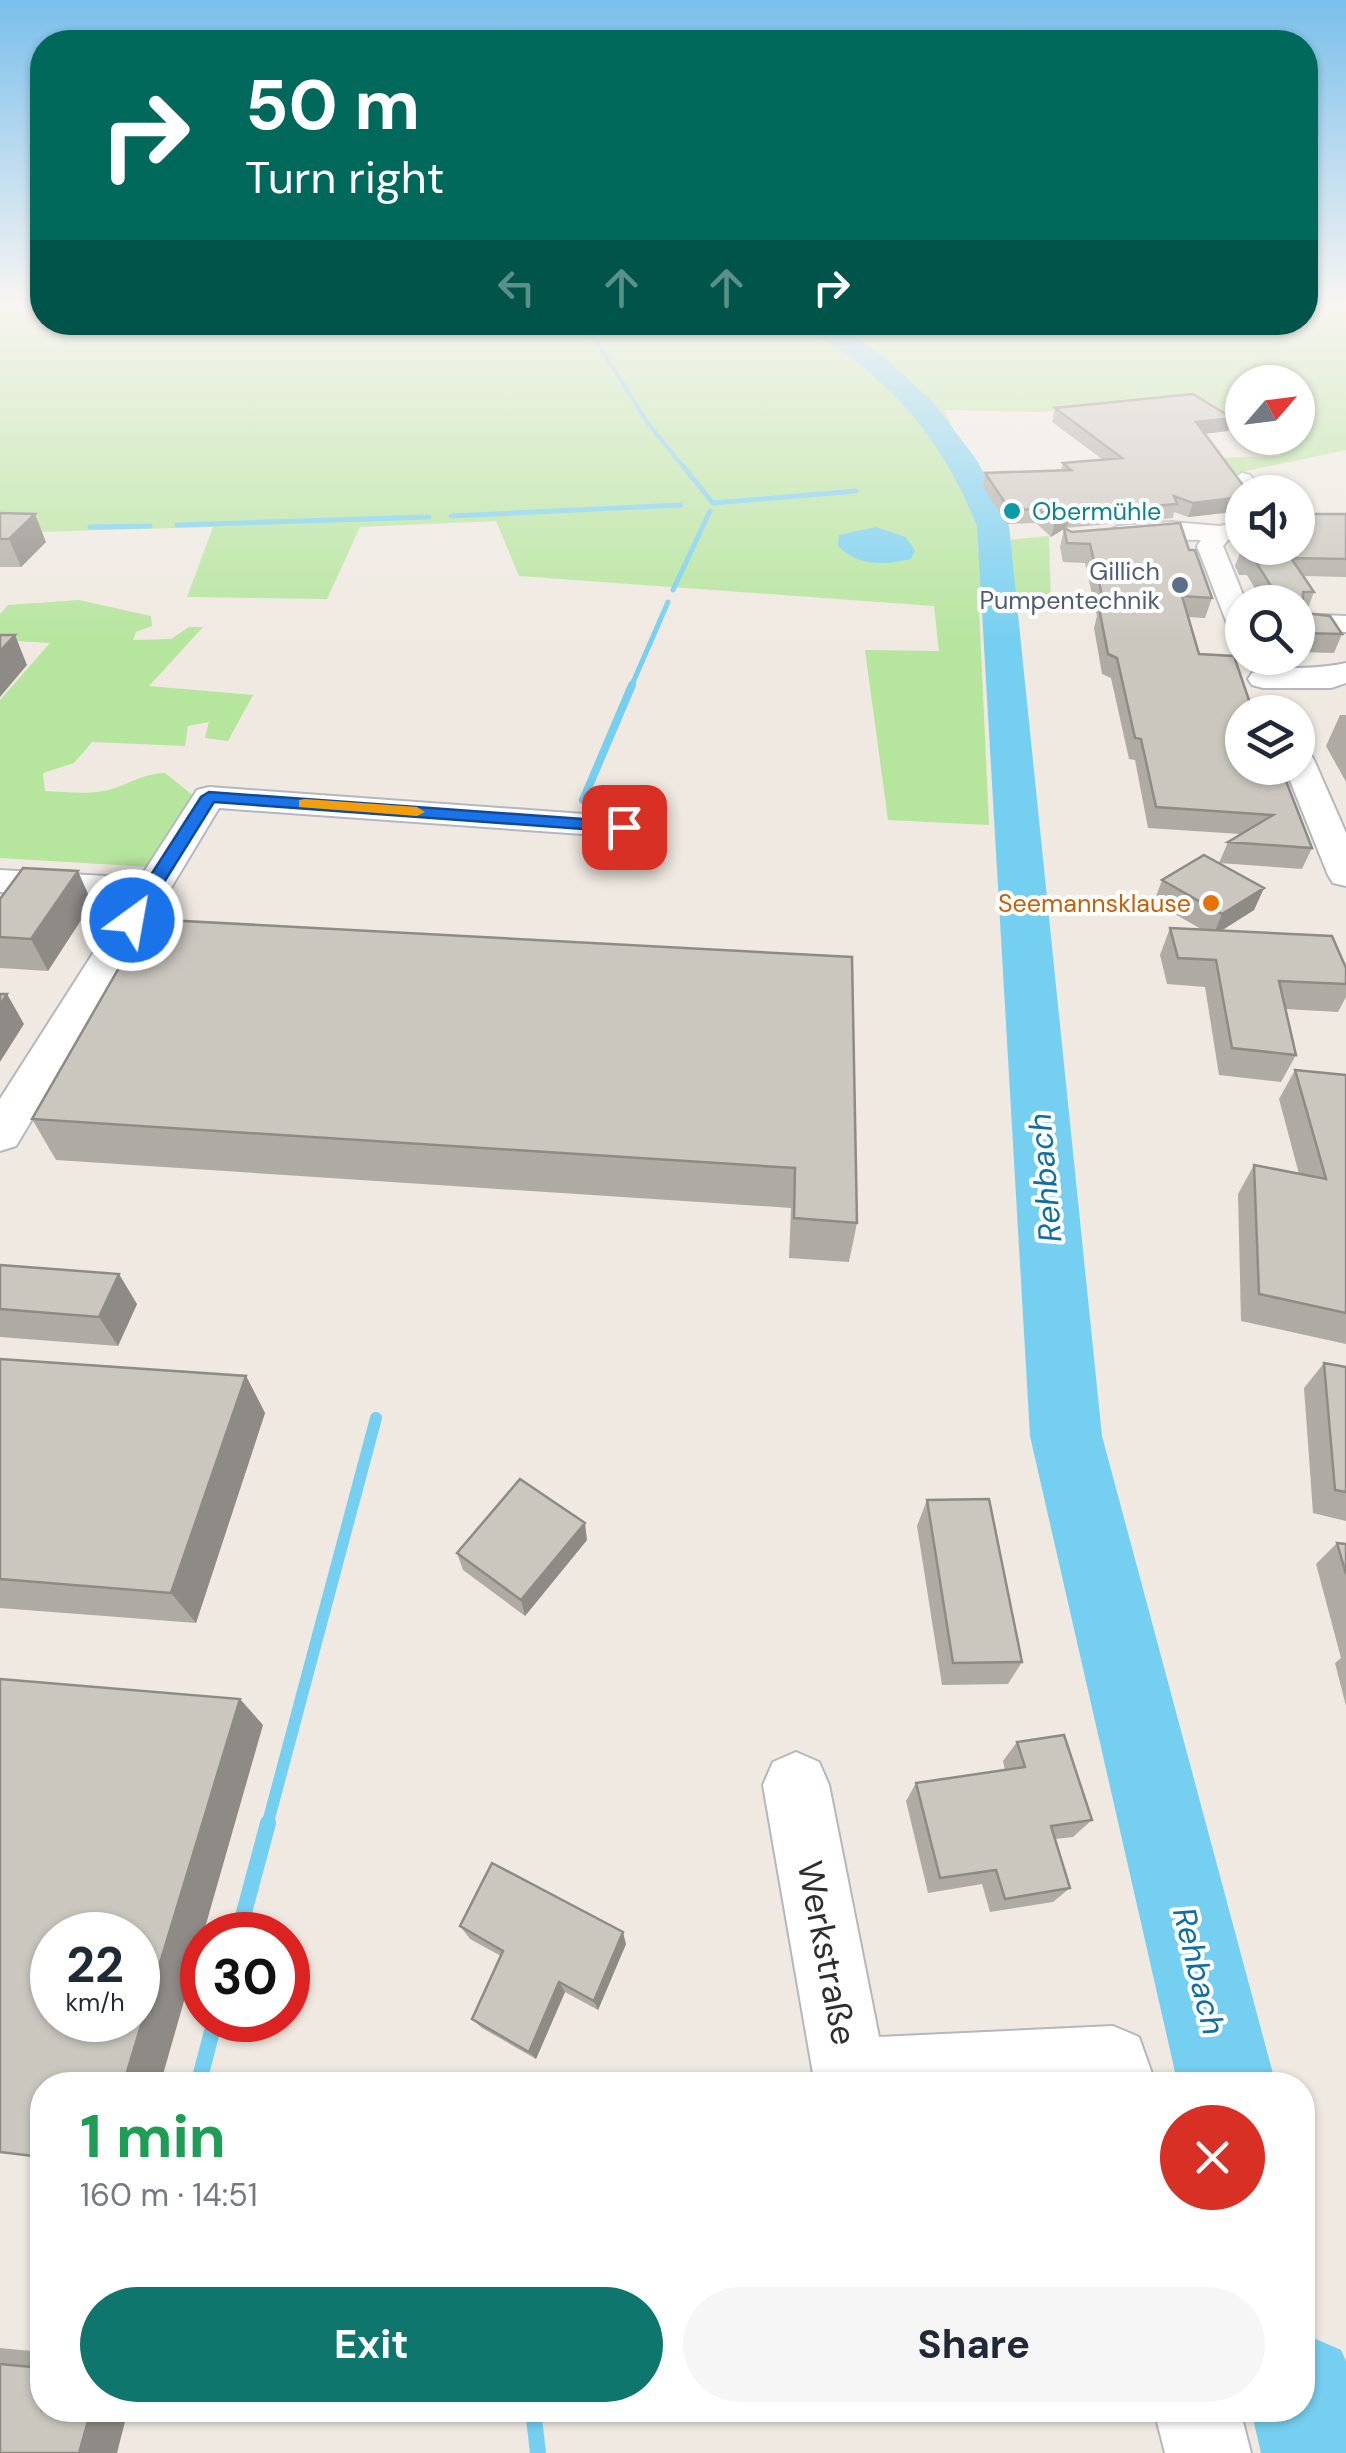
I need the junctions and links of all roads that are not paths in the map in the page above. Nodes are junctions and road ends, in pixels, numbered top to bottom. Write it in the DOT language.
graph roads {
  1 [pos="1225,531"];
  2 [pos="1225,534"];
  3 [pos="1100,536"];
  4 [pos="1226,585"];
  5 [pos="1315,623"];
  6 [pos="1346,624"];
  7 [pos="1346,672"];
  8 [pos="1301,675"];
  9 [pos="1308,785"];
  10 [pos="624,827"];
  11 [pos="1346,875"];
  12 [pos="0,881"];
  13 [pos="150,890"];
  14 [pos="0,1134"];
  15 [pos="796,1786"];
  16 [pos="848,2072"];
  17 [pos="930,2072"];
  18 [pos="1115,2072"];
  19 [pos="1200,2422"];
  20 [pos="1208,2453"];
  1 -- 3 [label="street"];
  2 -- 4 [label="street"];
  5 -- 6 [label="street"];
  7 -- 8 [label="street"];
  9 -- 11 [label="street"];
  10 -- 13 [label="street"];
  12 -- 13 [label="street"];
  13 -- 14 [label="street"];
  15 -- 16 [label="street, Werkstraße"];
  17 -- 18 [label="street, Werkstraße"];
  19 -- 20 [label="street"];
}
